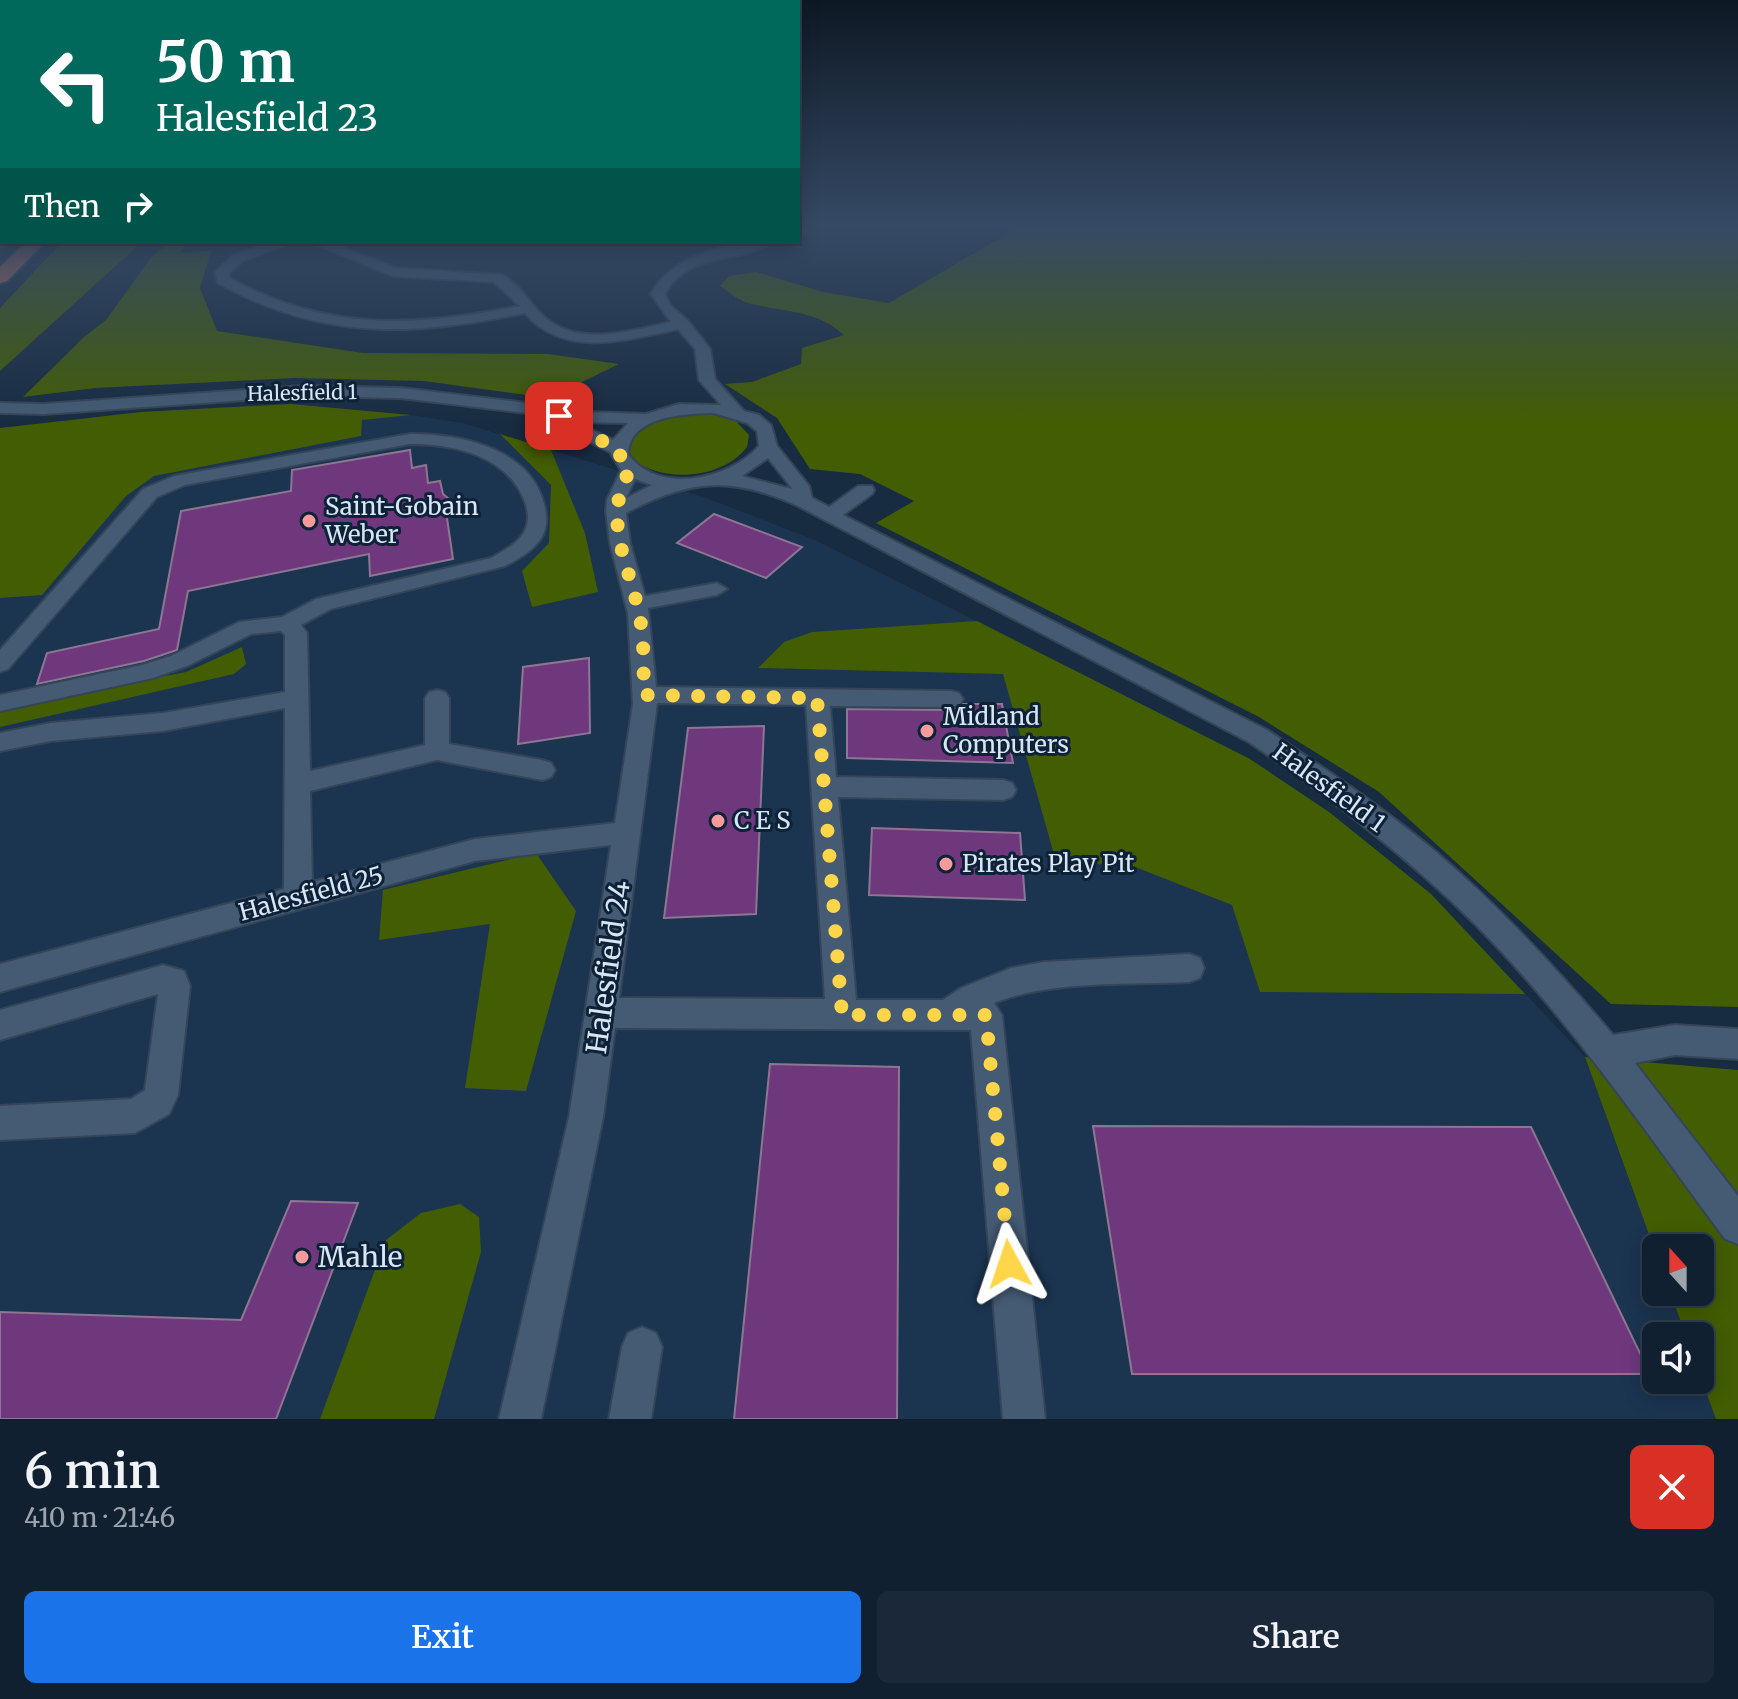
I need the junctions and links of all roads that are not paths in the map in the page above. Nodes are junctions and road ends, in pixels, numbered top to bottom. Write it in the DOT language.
graph roads {
  1 [pos="251,293"];
  2 [pos="516,293"];
  3 [pos="659,293"];
  4 [pos="528,308"];
  5 [pos="683,324"];
  6 [pos="697,386"];
  7 [pos="0,408"];
  8 [pos="44,409"];
  9 [pos="736,411"];
  10 [pos="668,412"];
  11 [pos="0,416"];
  12 [pos="559,416"];
  13 [pos="647,419"];
  14 [pos="768,447"];
  15 [pos="619,449"];
  16 [pos="630,470"];
  17 [pos="722,479"];
  18 [pos="676,483"];
  19 [pos="865,490"];
  20 [pos="803,498"];
  21 [pos="616,511"];
  22 [pos="830,516"];
  23 [pos="717,589"];
  24 [pos="636,604"];
  25 [pos="286,624"];
  26 [pos="0,664"];
  27 [pos="644,695"];
  28 [pos="296,698"];
  29 [pos="437,698"];
  30 [pos="817,698"];
  31 [pos="951,699"];
  32 [pos="0,703"];
  33 [pos="0,742"];
  34 [pos="437,751"];
  35 [pos="542,770"];
  36 [pos="297,784"];
  37 [pos="824,787"];
  38 [pos="1003,790"];
  39 [pos="627,832"];
  40 [pos="298,897"];
  41 [pos="1189,968"];
  42 [pos="0,978"];
  43 [pos="601,1013"];
  44 [pos="842,1015"];
  45 [pos="948,1015"];
  46 [pos="0,1025"];
  47 [pos="1738,1044"];
  48 [pos="1607,1052"];
  49 [pos="0,1123"];
  50 [pos="1738,1226"];
  51 [pos="642,1347"];
  52 [pos="520,1419"];
  53 [pos="630,1419"];
  54 [pos="1024,1419"];
  1 -- 4 [label="street"];
  2 -- 4 [label="street"];
  3 -- 5 [label="street"];
  4 -- 5 [label="street"];
  5 -- 6 [label="street"];
  6 -- 9 [label="street"];
  6 -- 10 [label="street"];
  7 -- 8 [label="street, Halesfield 1"];
  8 -- 11 [label="street, Halesfield 1"];
  8 -- 12 [label="street, Halesfield 1"];
  9 -- 10 [label="street, Halesfield 1"];
  9 -- 14 [label="street, Halesfield 1"];
  10 -- 13 [label="street, Halesfield 1"];
  12 -- 13 [label="street, Halesfield 1"];
  12 -- 15 [label="street, Halesfield 1"];
  13 -- 15 [label="street, Halesfield 1"];
  14 -- 17 [label="street, Halesfield 1"];
  14 -- 20 [label="street, Halesfield 1"];
  15 -- 16 [label="street"];
  16 -- 18 [label="street, Halesfield 1"];
  16 -- 21 [label="street, Halesfield 24"];
  17 -- 18 [label="street, Halesfield 1"];
  17 -- 20 [label="street, Halesfield 1"];
  18 -- 21 [label="street"];
  19 -- 22 [label="street"];
  20 -- 22 [label="street, Halesfield 1"];
  21 -- 24 [label="street, Halesfield 24"];
  22 -- 48 [label="street, Halesfield 1"];
  23 -- 24 [label="street"];
  24 -- 27 [label="street, Halesfield 24"];
  25 -- 26 [label="street"];
  25 -- 28 [label="street"];
  25 -- 32 [label="street"];
  27 -- 30 [label="street"];
  27 -- 39 [label="street, Halesfield 24"];
  28 -- 33 [label="street"];
  28 -- 36 [label="street"];
  29 -- 34 [label="street"];
  30 -- 31 [label="street"];
  30 -- 37 [label="street"];
  34 -- 35 [label="street"];
  34 -- 36 [label="street"];
  36 -- 40 [label="street"];
  37 -- 38 [label="street"];
  37 -- 44 [label="street"];
  39 -- 40 [label="street, Halesfield 25"];
  39 -- 43 [label="street, Halesfield 24"];
  40 -- 42 [label="street, Halesfield 25"];
  41 -- 45 [label="street"];
  43 -- 44 [label="street"];
  43 -- 52 [label="street, Halesfield 24"];
  44 -- 45 [label="street"];
  45 -- 54 [label="street"];
  46 -- 49 [label="street"];
  47 -- 48 [label="street"];
  48 -- 50 [label="street, Halesfield 1"];
  51 -- 53 [label="street"];
}
